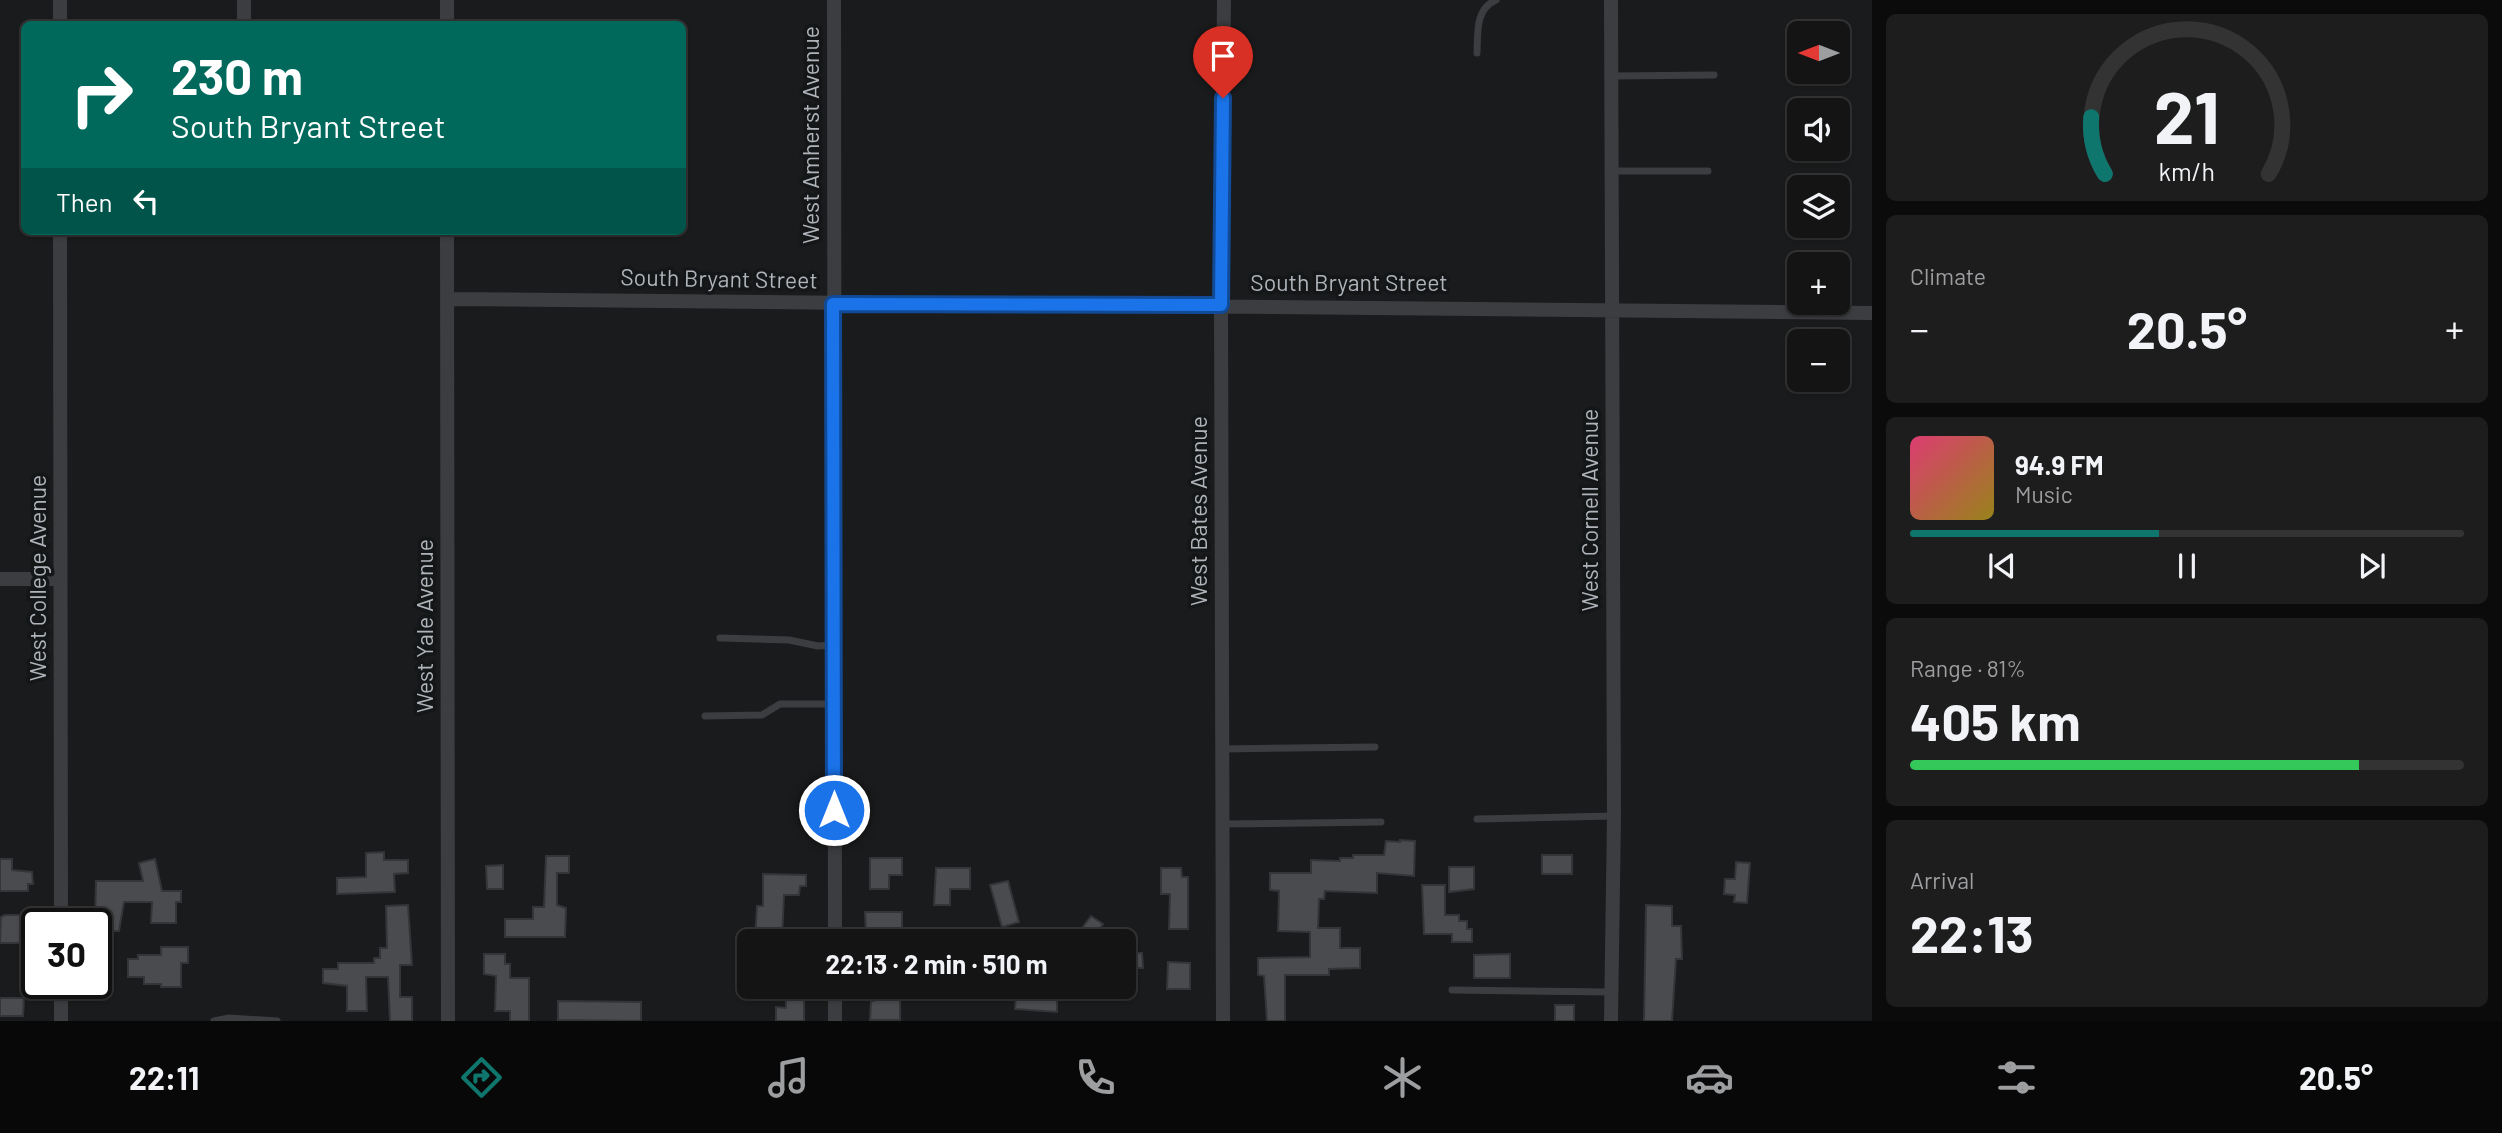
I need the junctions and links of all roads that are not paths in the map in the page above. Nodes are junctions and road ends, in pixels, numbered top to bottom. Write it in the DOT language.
graph roads {
  1 [pos="60,0"];
  2 [pos="244,0"];
  3 [pos="447,0"];
  4 [pos="834,0"];
  5 [pos="1224,0"];
  6 [pos="1496,0"];
  7 [pos="1611,0"];
  8 [pos="60,21"];
  9 [pos="244,21"];
  10 [pos="447,21"];
  11 [pos="1477,53"];
  12 [pos="1714,75"];
  13 [pos="1612,76"];
  14 [pos="1613,171"];
  15 [pos="1708,171"];
  16 [pos="60,235"];
  17 [pos="447,235"];
  18 [pos="447,299"];
  19 [pos="833,304"];
  20 [pos="1221,305"];
  21 [pos="1614,308"];
  22 [pos="1872,313"];
  23 [pos="0,579"];
  24 [pos="61,579"];
  25 [pos="720,638"];
  26 [pos="834,645"];
  27 [pos="834,704"];
  28 [pos="705,716"];
  29 [pos="1376,747"];
  30 [pos="1223,749"];
  31 [pos="1614,816"];
  32 [pos="1477,819"];
  33 [pos="1381,822"];
  34 [pos="1223,824"];
  35 [pos="61,908"];
  36 [pos="835,929"];
  37 [pos="1452,990"];
  38 [pos="1611,992"];
  39 [pos="61,999"];
  40 [pos="835,999"];
  41 [pos="61,1021"];
  42 [pos="214,1021"];
  43 [pos="277,1021"];
  44 [pos="449,1021"];
  45 [pos="835,1021"];
  46 [pos="1223,1021"];
  47 [pos="1611,1021"];
  1 -- 8 [label="street"];
  2 -- 9 [label="street"];
  3 -- 10 [label="street"];
  4 -- 19 [label="street, West Amherst Avenue"];
  5 -- 20 [label="street, West Bates Avenue"];
  6 -- 11 [label="lane"];
  7 -- 13 [label="street, West Cornell Avenue"];
  12 -- 13 [label="lane"];
  13 -- 14 [label="street, West Cornell Avenue"];
  14 -- 15 [label="lane"];
  14 -- 21 [label="street, West Cornell Avenue"];
  16 -- 24 [label="street, West College Avenue"];
  17 -- 18 [label="street, West Yale Avenue"];
  18 -- 19 [label="street, South Bryant Street"];
  18 -- 44 [label="street, West Yale Avenue"];
  19 -- 20 [label="street, South Bryant Street"];
  19 -- 26 [label="street, West Amherst Avenue"];
  20 -- 21 [label="street, South Bryant Street"];
  20 -- 30 [label="street, West Bates Avenue"];
  21 -- 22 [label="street, South Bryant Street"];
  21 -- 31 [label="street, West Cornell Avenue"];
  23 -- 24 [label="street"];
  24 -- 35 [label="street, West College Avenue"];
  25 -- 26 [label="lane"];
  26 -- 27 [label="street, West Amherst Avenue"];
  27 -- 28 [label="lane"];
  27 -- 36 [label="street, West Amherst Avenue"];
  29 -- 30 [label="lane"];
  30 -- 34 [label="street, West Bates Avenue"];
  31 -- 32 [label="lane"];
  31 -- 38 [label="street, West Cornell Avenue"];
  33 -- 34 [label="lane"];
  34 -- 46 [label="street, West Bates Avenue"];
  37 -- 38 [label="lane"];
  38 -- 47 [label="street, West Cornell Avenue"];
  39 -- 41 [label="street"];
  40 -- 45 [label="street"];
  42 -- 43 [label="lane"];
}
